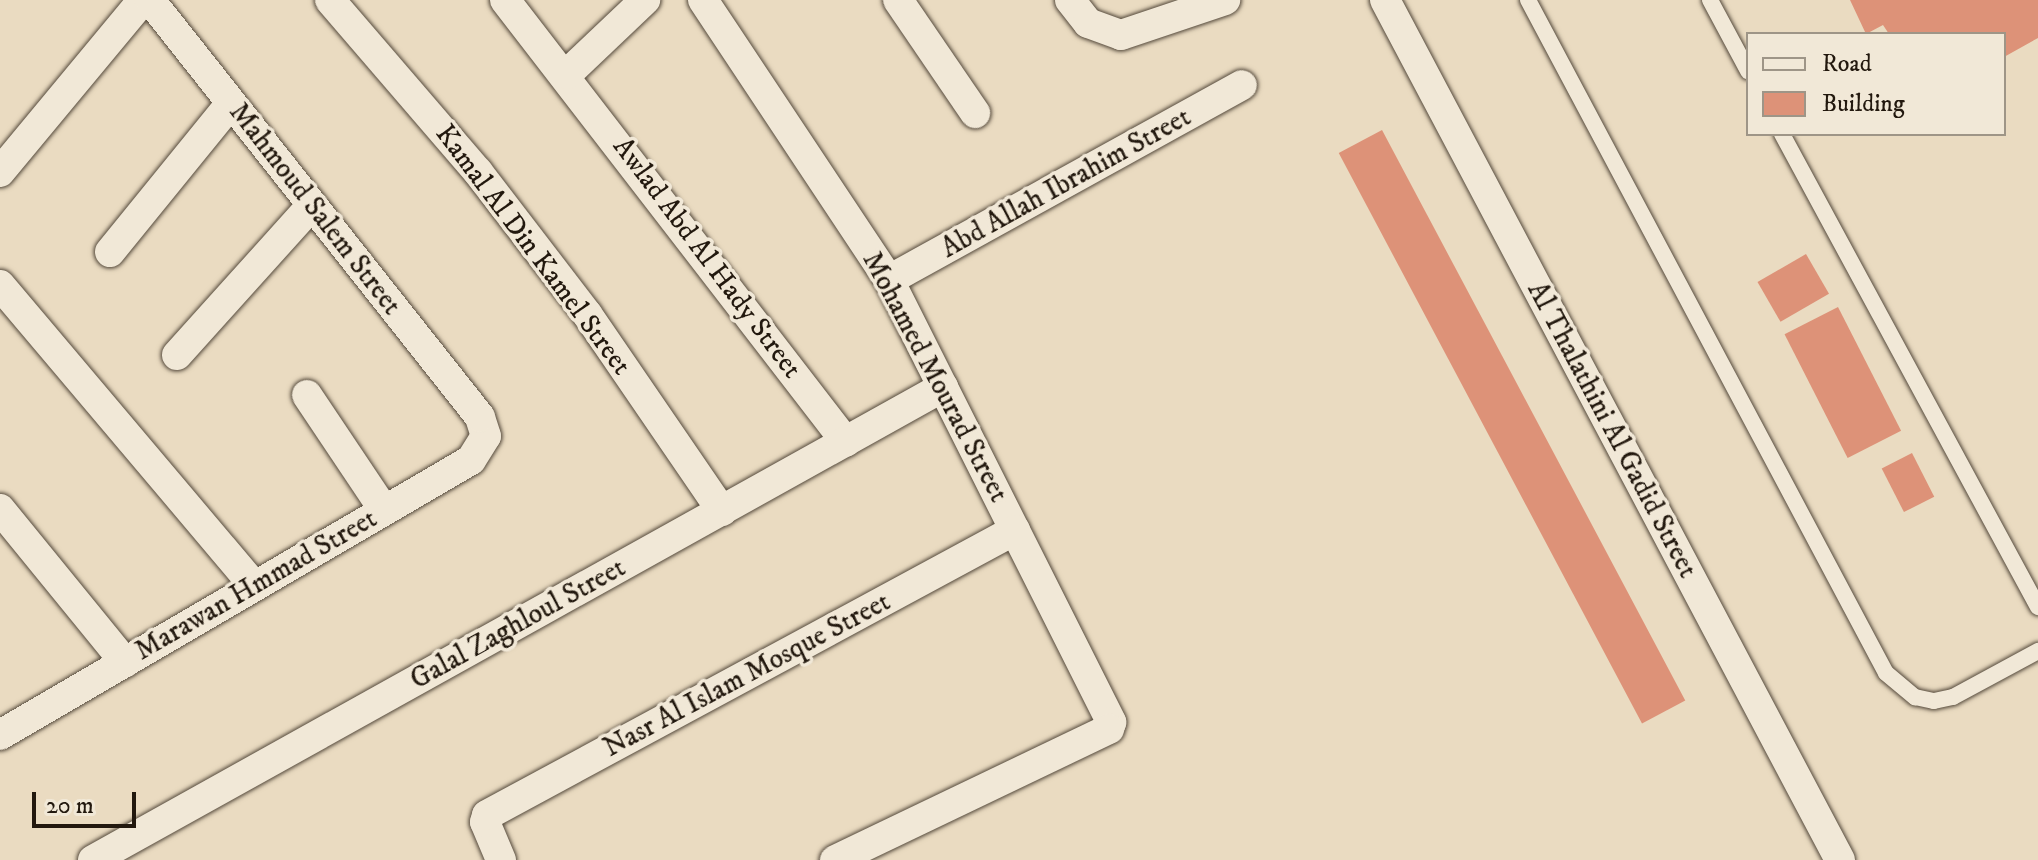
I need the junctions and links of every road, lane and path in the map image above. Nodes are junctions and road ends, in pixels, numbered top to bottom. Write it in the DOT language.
graph roads {
  1 [pos="143,0"];
  2 [pos="150,0"];
  3 [pos="330,0"];
  4 [pos="505,0"];
  5 [pos="703,0"];
  6 [pos="898,0"];
  7 [pos="1070,0"];
  8 [pos="1223,0"];
  9 [pos="1385,0"];
  10 [pos="1528,0"];
  11 [pos="1710,0"];
  12 [pos="642,1"];
  13 [pos="1746,67"];
  14 [pos="567,74"];
  15 [pos="1242,85"];
  16 [pos="231,103"];
  17 [pos="975,113"];
  18 [pos="1783,136"];
  19 [pos="0,172"];
  20 [pos="312,205"];
  21 [pos="110,252"];
  22 [pos="889,280"];
  23 [pos="0,285"];
  24 [pos="177,355"];
  25 [pos="943,387"];
  26 [pos="307,395"];
  27 [pos="480,417"];
  28 [pos="846,442"];
  29 [pos="0,509"];
  30 [pos="384,510"];
  31 [pos="722,511"];
  32 [pos="1015,530"];
  33 [pos="254,586"];
  34 [pos="2038,607"];
  35 [pos="2038,651"];
  36 [pos="125,662"];
  37 [pos="0,735"];
  38 [pos="93,860"];
  39 [pos="501,860"];
  40 [pos="835,860"];
  41 [pos="1840,860"];
  1 -- 19 [label="street"];
  2 -- 16 [label="street, Mahmoud Salem Street"];
  3 -- 31 [label="street, Kamal Al Din Kamel Street"];
  4 -- 14 [label="street, Awlad Abd Al Hady Street"];
  5 -- 22 [label="street, Mohamed Mourad Street"];
  6 -- 17 [label="street"];
  7 -- 8 [label="street"];
  9 -- 41 [label="street, Al Thalathini Al Gadid Street"];
  10 -- 35 [label="lane"];
  11 -- 13 [label="lane"];
  12 -- 14 [label="street"];
  14 -- 28 [label="street, Awlad Abd Al Hady Street"];
  15 -- 22 [label="street, Abd Allah Ibrahim Street"];
  16 -- 20 [label="street, Mahmoud Salem Street"];
  16 -- 21 [label="street"];
  18 -- 34 [label="lane"];
  20 -- 24 [label="street"];
  20 -- 27 [label="street, Mahmoud Salem Street"];
  22 -- 25 [label="street, Mohamed Mourad Street"];
  23 -- 33 [label="street"];
  25 -- 28 [label="street, Galal Zaghloul Street"];
  25 -- 32 [label="street, Mohamed Mourad Street"];
  26 -- 30 [label="street"];
  27 -- 30 [label="street, Marawan Hmmad Street"];
  28 -- 31 [label="street, Galal Zaghloul Street"];
  29 -- 36 [label="street"];
  30 -- 33 [label="street, Marawan Hmmad Street"];
  31 -- 38 [label="street, Galal Zaghloul Street"];
  32 -- 39 [label="street, Nasr Al Islam Mosque Street"];
  32 -- 40 [label="street, Mohamed Mourad Street"];
  33 -- 36 [label="street, Marawan Hmmad Street"];
  36 -- 37 [label="street, Marawan Hmmad Street"];
}
